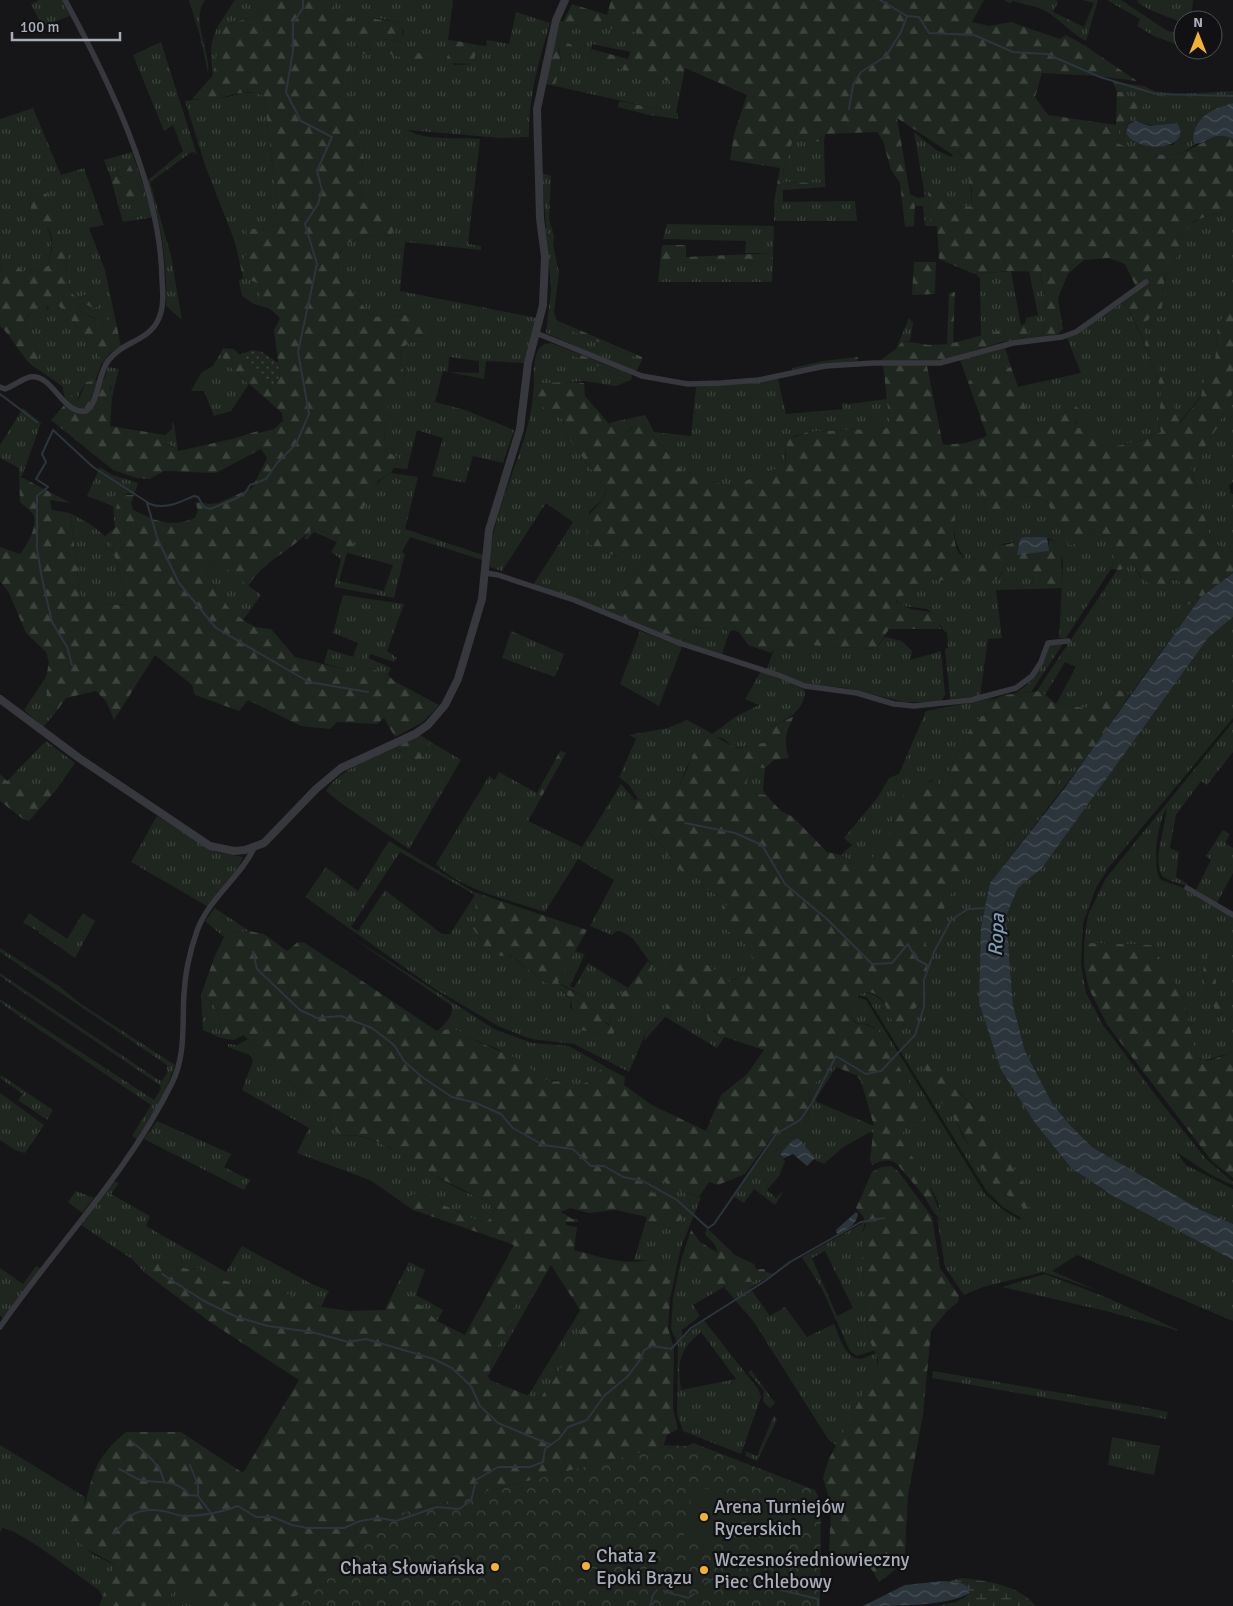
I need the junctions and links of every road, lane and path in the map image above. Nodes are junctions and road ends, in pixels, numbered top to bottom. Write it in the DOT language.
graph roads {
  1 [pos="65,0"];
  2 [pos="565,0"];
  3 [pos="1146,282"];
  4 [pos="536,333"];
  5 [pos="0,387"];
  6 [pos="486,572"];
  7 [pos="1068,640"];
  8 [pos="0,699"];
  9 [pos="254,848"];
  10 [pos="1187,888"];
  11 [pos="1233,915"];
  12 [pos="0,1327"];
  1 -- 5 [label="street"];
  2 -- 4 [label="street"];
  3 -- 4 [label="street"];
  4 -- 6 [label="street"];
  6 -- 7 [label="street"];
  6 -- 9 [label="street"];
  8 -- 9 [label="street"];
  9 -- 12 [label="street"];
  10 -- 11 [label="street"];
}
